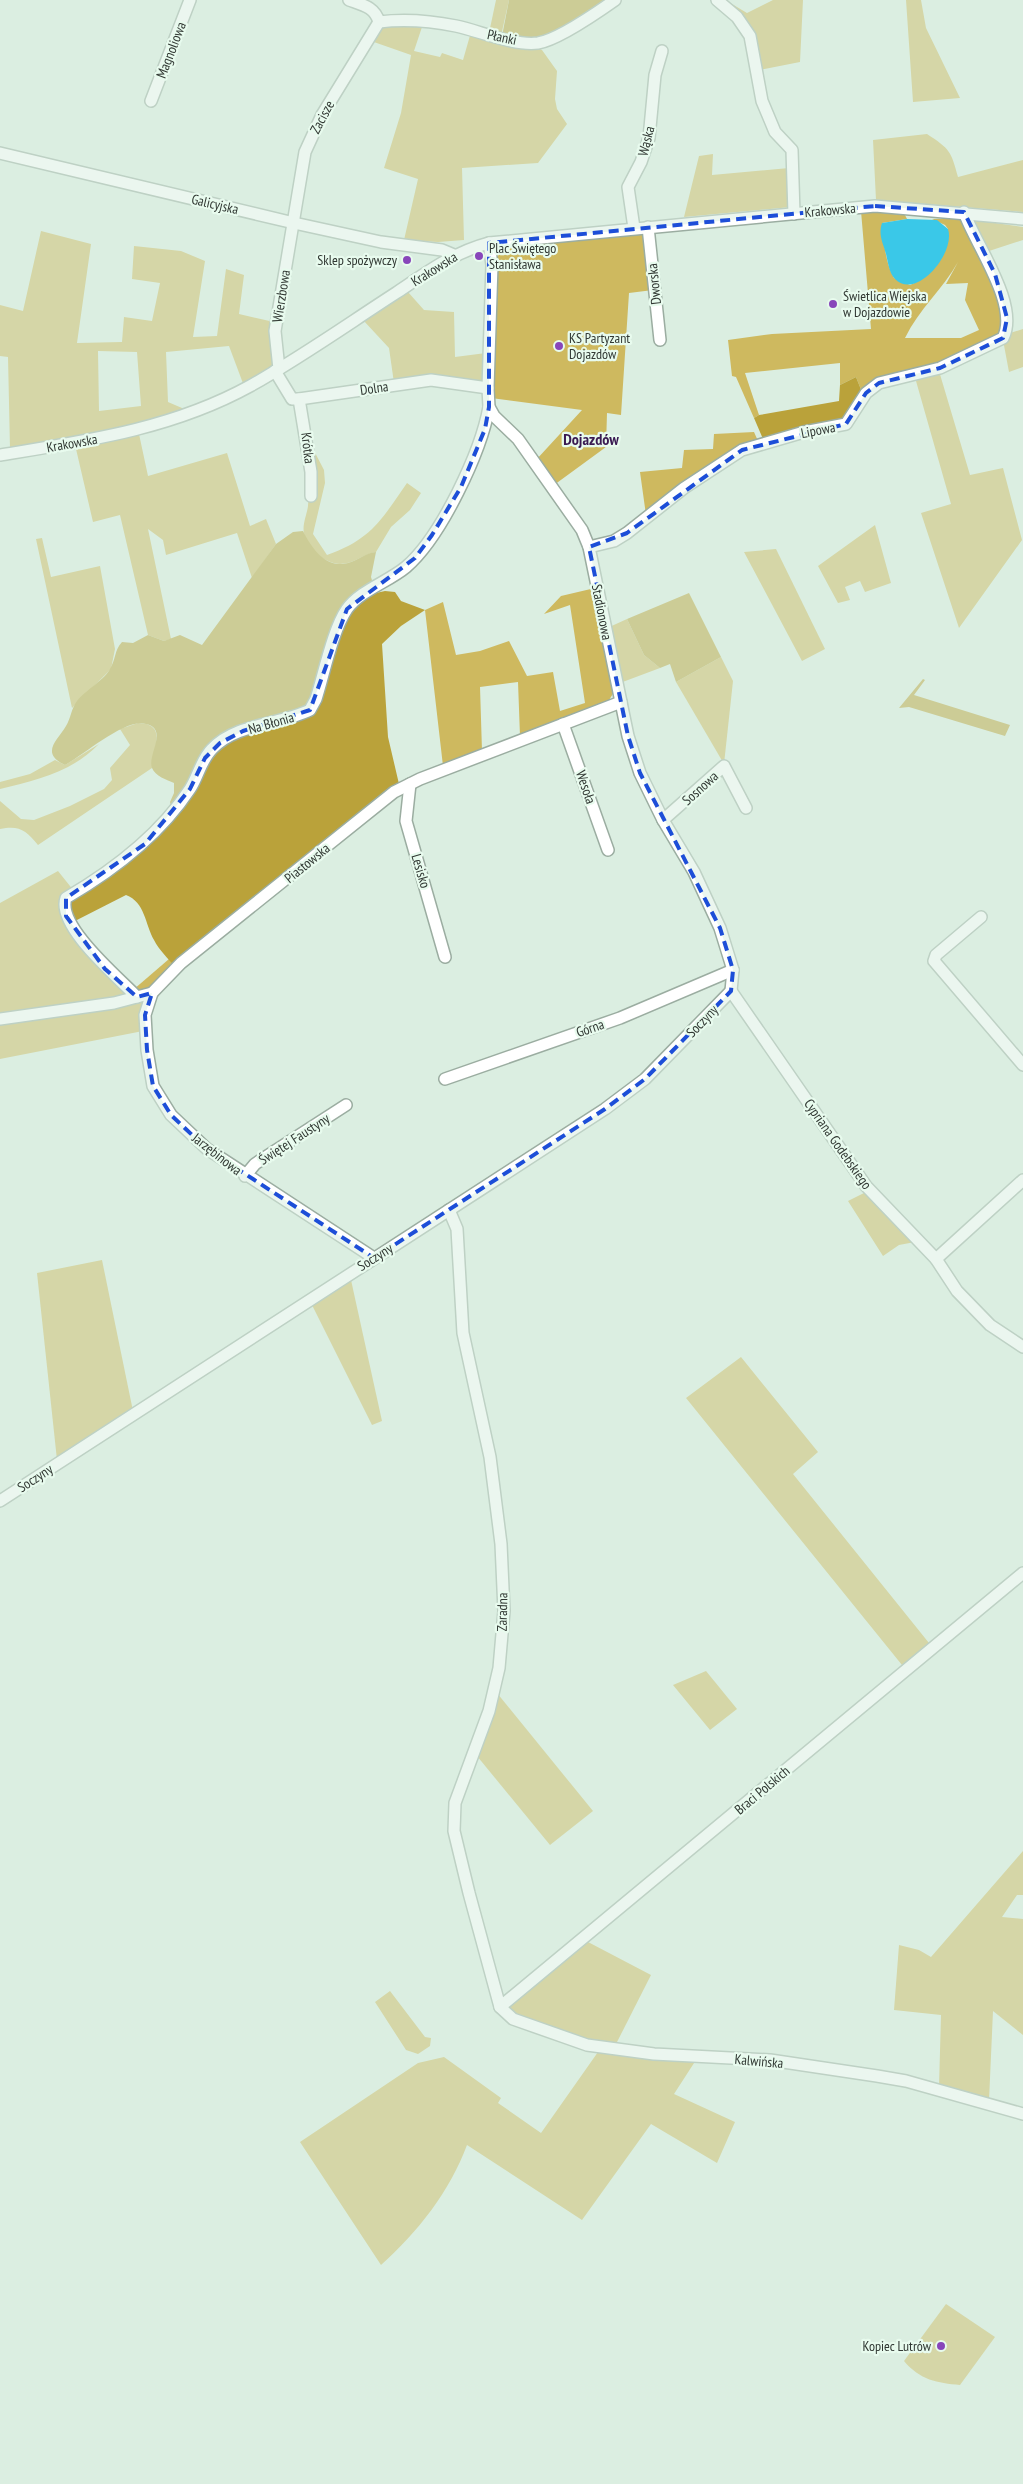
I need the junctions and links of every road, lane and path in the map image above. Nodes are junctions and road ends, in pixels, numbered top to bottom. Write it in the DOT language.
graph roads {
  1 [pos="190,0"];
  2 [pos="349,0"];
  3 [pos="615,0"];
  4 [pos="717,0"];
  5 [pos="601,6"];
  6 [pos="380,22"];
  7 [pos="662,51"];
  8 [pos="151,101"];
  9 [pos="0,153"];
  10 [pos="964,212"];
  11 [pos="794,214"];
  12 [pos="1023,219"];
  13 [pos="294,223"];
  14 [pos="648,227"];
  15 [pos="634,228"];
  16 [pos="489,243"];
  17 [pos="431,249"];
  18 [pos="454,255"];
  19 [pos="444,262"];
  20 [pos="660,340"];
  21 [pos="277,370"];
  22 [pos="488,388"];
  23 [pos="300,399"];
  24 [pos="489,407"];
  25 [pos="0,455"];
  26 [pos="310,496"];
  27 [pos="589,547"];
  28 [pos="621,702"];
  29 [pos="563,724"];
  30 [pos="410,784"];
  31 [pos="746,808"];
  32 [pos="663,820"];
  33 [pos="608,850"];
  34 [pos="981,917"];
  35 [pos="445,957"];
  36 [pos="733,970"];
  37 [pos="731,991"];
  38 [pos="152,993"];
  39 [pos="138,997"];
  40 [pos="0,1019"];
  41 [pos="1023,1065"];
  42 [pos="445,1079"];
  43 [pos="346,1105"];
  44 [pos="245,1176"];
  45 [pos="1023,1180"];
  46 [pos="449,1210"];
  47 [pos="374,1258"];
  48 [pos="936,1259"];
  49 [pos="1023,1347"];
  50 [pos="0,1501"];
  51 [pos="1023,1573"];
  52 [pos="500,2007"];
  53 [pos="1023,2114"];
  1 -- 8 [label="street, Magnoliowa"];
  2 -- 6 [label="street"];
  3 -- 5 [label="street, Płanki"];
  4 -- 11 [label="street"];
  5 -- 6 [label="street, Płanki"];
  6 -- 13 [label="street, Zacisze"];
  7 -- 15 [label="street, Wąska"];
  9 -- 13 [label="street, Galicyjska"];
  10 -- 11 [label="street, Krakowska"];
  10 -- 12 [label="street, Krakowska"];
  10 -- 27 [label="street, Lipowa"];
  11 -- 14 [label="street, Krakowska"];
  13 -- 17 [label="street, Galicyjska"];
  13 -- 21 [label="street, Wierzbowa"];
  14 -- 15 [label="street, Krakowska"];
  14 -- 20 [label="street, Dworska"];
  15 -- 16 [label="street, Krakowska"];
  16 -- 18 [label="street, Krakowska"];
  16 -- 22 [label="street"];
  17 -- 18 [label="street, Galicyjska"];
  17 -- 19 [label="street"];
  18 -- 19 [label="street, Krakowska"];
  19 -- 21 [label="street, Krakowska"];
  21 -- 23 [label="street"];
  21 -- 25 [label="street, Krakowska"];
  22 -- 23 [label="street, Dolna"];
  22 -- 24 [label="street"];
  23 -- 26 [label="street, Krótka"];
  24 -- 27 [label="street, Stadionowa"];
  24 -- 39 [label="street, Na Błonia"];
  27 -- 28 [label="street, Stadionowa"];
  28 -- 29 [label="street, Piastowska"];
  28 -- 32 [label="street, Stadionowa"];
  29 -- 30 [label="street, Piastowska"];
  29 -- 33 [label="street, Wesoła"];
  30 -- 35 [label="street, Lesisko"];
  30 -- 38 [label="street, Piastowska"];
  31 -- 32 [label="street, Sosnowa"];
  32 -- 36 [label="street, Stadionowa"];
  34 -- 41 [label="street"];
  36 -- 37 [label="street, Stadionowa"];
  36 -- 42 [label="street, Górna"];
  37 -- 46 [label="street, Soczyny"];
  37 -- 48 [label="street, Cypriana Godebskiego"];
  38 -- 39 [label="street, Piastowska"];
  38 -- 44 [label="street, Jarzębinowa"];
  39 -- 40 [label="street, Piastowska"];
  43 -- 44 [label="street, Świętej Faustyny"];
  44 -- 47 [label="street, Jarzębinowa"];
  45 -- 48 [label="street"];
  46 -- 47 [label="street, Soczyny"];
  46 -- 52 [label="street, Zaradna"];
  47 -- 50 [label="street, Soczyny"];
  48 -- 49 [label="street, Cypriana Godebskiego"];
  51 -- 52 [label="street, Braci Polskich"];
  52 -- 53 [label="street, Kalwińska"];
}
